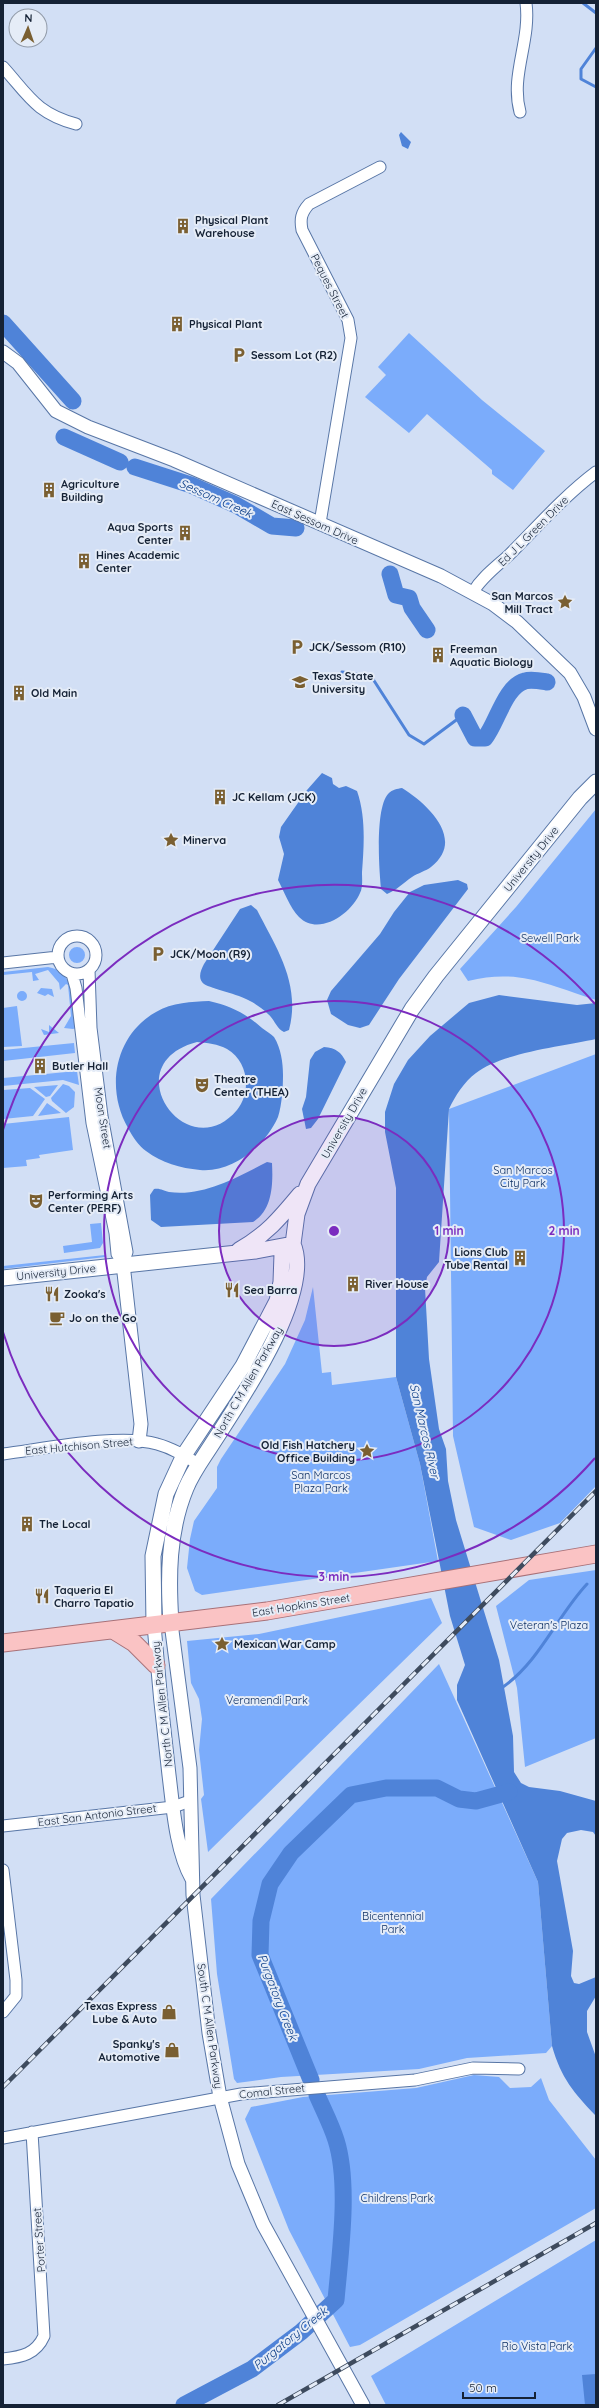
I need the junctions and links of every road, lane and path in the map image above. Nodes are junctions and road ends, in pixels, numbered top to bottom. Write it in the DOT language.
graph roads {
  1 [pos="526,3"];
  2 [pos="3,67"];
  3 [pos="520,112"];
  4 [pos="76,124"];
  5 [pos="380,167"];
  6 [pos="3,352"];
  7 [pos="596,472"];
  8 [pos="320,523"];
  9 [pos="473,592"];
  10 [pos="596,729"];
  11 [pos="596,782"];
  12 [pos="58,957"];
  13 [pos="3,964"];
  14 [pos="89,970"];
  15 [pos="72,974"];
  16 [pos="308,1184"];
  17 [pos="293,1244"];
  18 [pos="234,1253"];
  19 [pos="123,1264"];
  20 [pos="3,1278"];
  21 [pos="216,1404"];
  22 [pos="230,1414"];
  23 [pos="139,1441"];
  24 [pos="3,1454"];
  25 [pos="184,1454"];
  26 [pos="198,1464"];
  27 [pos="158,1525"];
  28 [pos="174,1529"];
  29 [pos="596,1554"];
  30 [pos="172,1623"];
  31 [pos="154,1625"];
  32 [pos="113,1630"];
  33 [pos="3,1643"];
  34 [pos="156,1665"];
  35 [pos="190,1801"];
  36 [pos="173,1807"];
  37 [pos="3,1826"];
  38 [pos="3,1870"];
  39 [pos="192,1879"];
  40 [pos="3,2012"];
  41 [pos="518,2069"];
  42 [pos="220,2097"];
  43 [pos="32,2132"];
  44 [pos="3,2138"];
  45 [pos="3,2359"];
  46 [pos="363,2405"];
  1 -- 3 [label="street"];
  2 -- 4 [label="street"];
  5 -- 8 [label="street, Peques Street"];
  6 -- 8 [label="street, East Sessom Drive"];
  7 -- 9 [label="street, Ed J L Green Drive"];
  8 -- 9 [label="street, East Sessom Drive"];
  9 -- 10 [label="street, East Sessom Drive"];
  11 -- 16 [label="main road, University Drive"];
  12 -- 13 [label="street"];
  12 -- 14 [label="street"];
  12 -- 15 [label="street"];
  14 -- 15 [label="street"];
  14 -- 19 [label="street, Moon Street"];
  15 -- 19 [label="street, Moon Street"];
  16 -- 17 [label="main road, University Drive"];
  16 -- 18 [label="main road"];
  17 -- 18 [label="main road, University Drive"];
  17 -- 21 [label="main road, North C M Allen Parkway"];
  17 -- 22 [label="main road, North C M Allen Parkway"];
  18 -- 19 [label="main road, University Drive"];
  19 -- 20 [label="main road, University Drive"];
  19 -- 23 [label="street, Moon Street"];
  21 -- 22 [label="main road"];
  21 -- 25 [label="main road, North C M Allen Parkway"];
  22 -- 26 [label="main road, North C M Allen Parkway"];
  23 -- 24 [label="street, East Hutchison Street"];
  23 -- 25 [label="street, East Hutchison Street"];
  25 -- 26 [label="street, East Hutchison Street"];
  25 -- 27 [label="main road, North C M Allen Parkway"];
  26 -- 28 [label="main road, North C M Allen Parkway"];
  27 -- 28 [label="main road"];
  27 -- 31 [label="main road, North C M Allen Parkway"];
  28 -- 30 [label="main road, North C M Allen Parkway"];
  29 -- 30 [label="main road, East Hopkins Street"];
  30 -- 31 [label="main road, East Hopkins Street"];
  30 -- 35 [label="street, North C M Allen Parkway"];
  31 -- 32 [label="main road, East Hopkins Street"];
  31 -- 34 [label="street, North C M Allen Parkway"];
  32 -- 33 [label="main road, East Hopkins Street"];
  32 -- 34 [label="main road"];
  34 -- 36 [label="street, North C M Allen Parkway"];
  35 -- 36 [label="street, East San Antonio Street"];
  35 -- 39 [label="street, South C M Allen Parkway"];
  36 -- 37 [label="street, East San Antonio Street"];
  36 -- 39 [label="street, South C M Allen Parkway"];
  38 -- 40 [label="street"];
  39 -- 42 [label="street, South C M Allen Parkway"];
  41 -- 42 [label="street, Comal Street"];
  42 -- 43 [label="street, Comal Street"];
  42 -- 46 [label="street, South C M Allen Parkway"];
  43 -- 44 [label="street, Comal Street"];
  43 -- 45 [label="street, Porter Street"];
}
